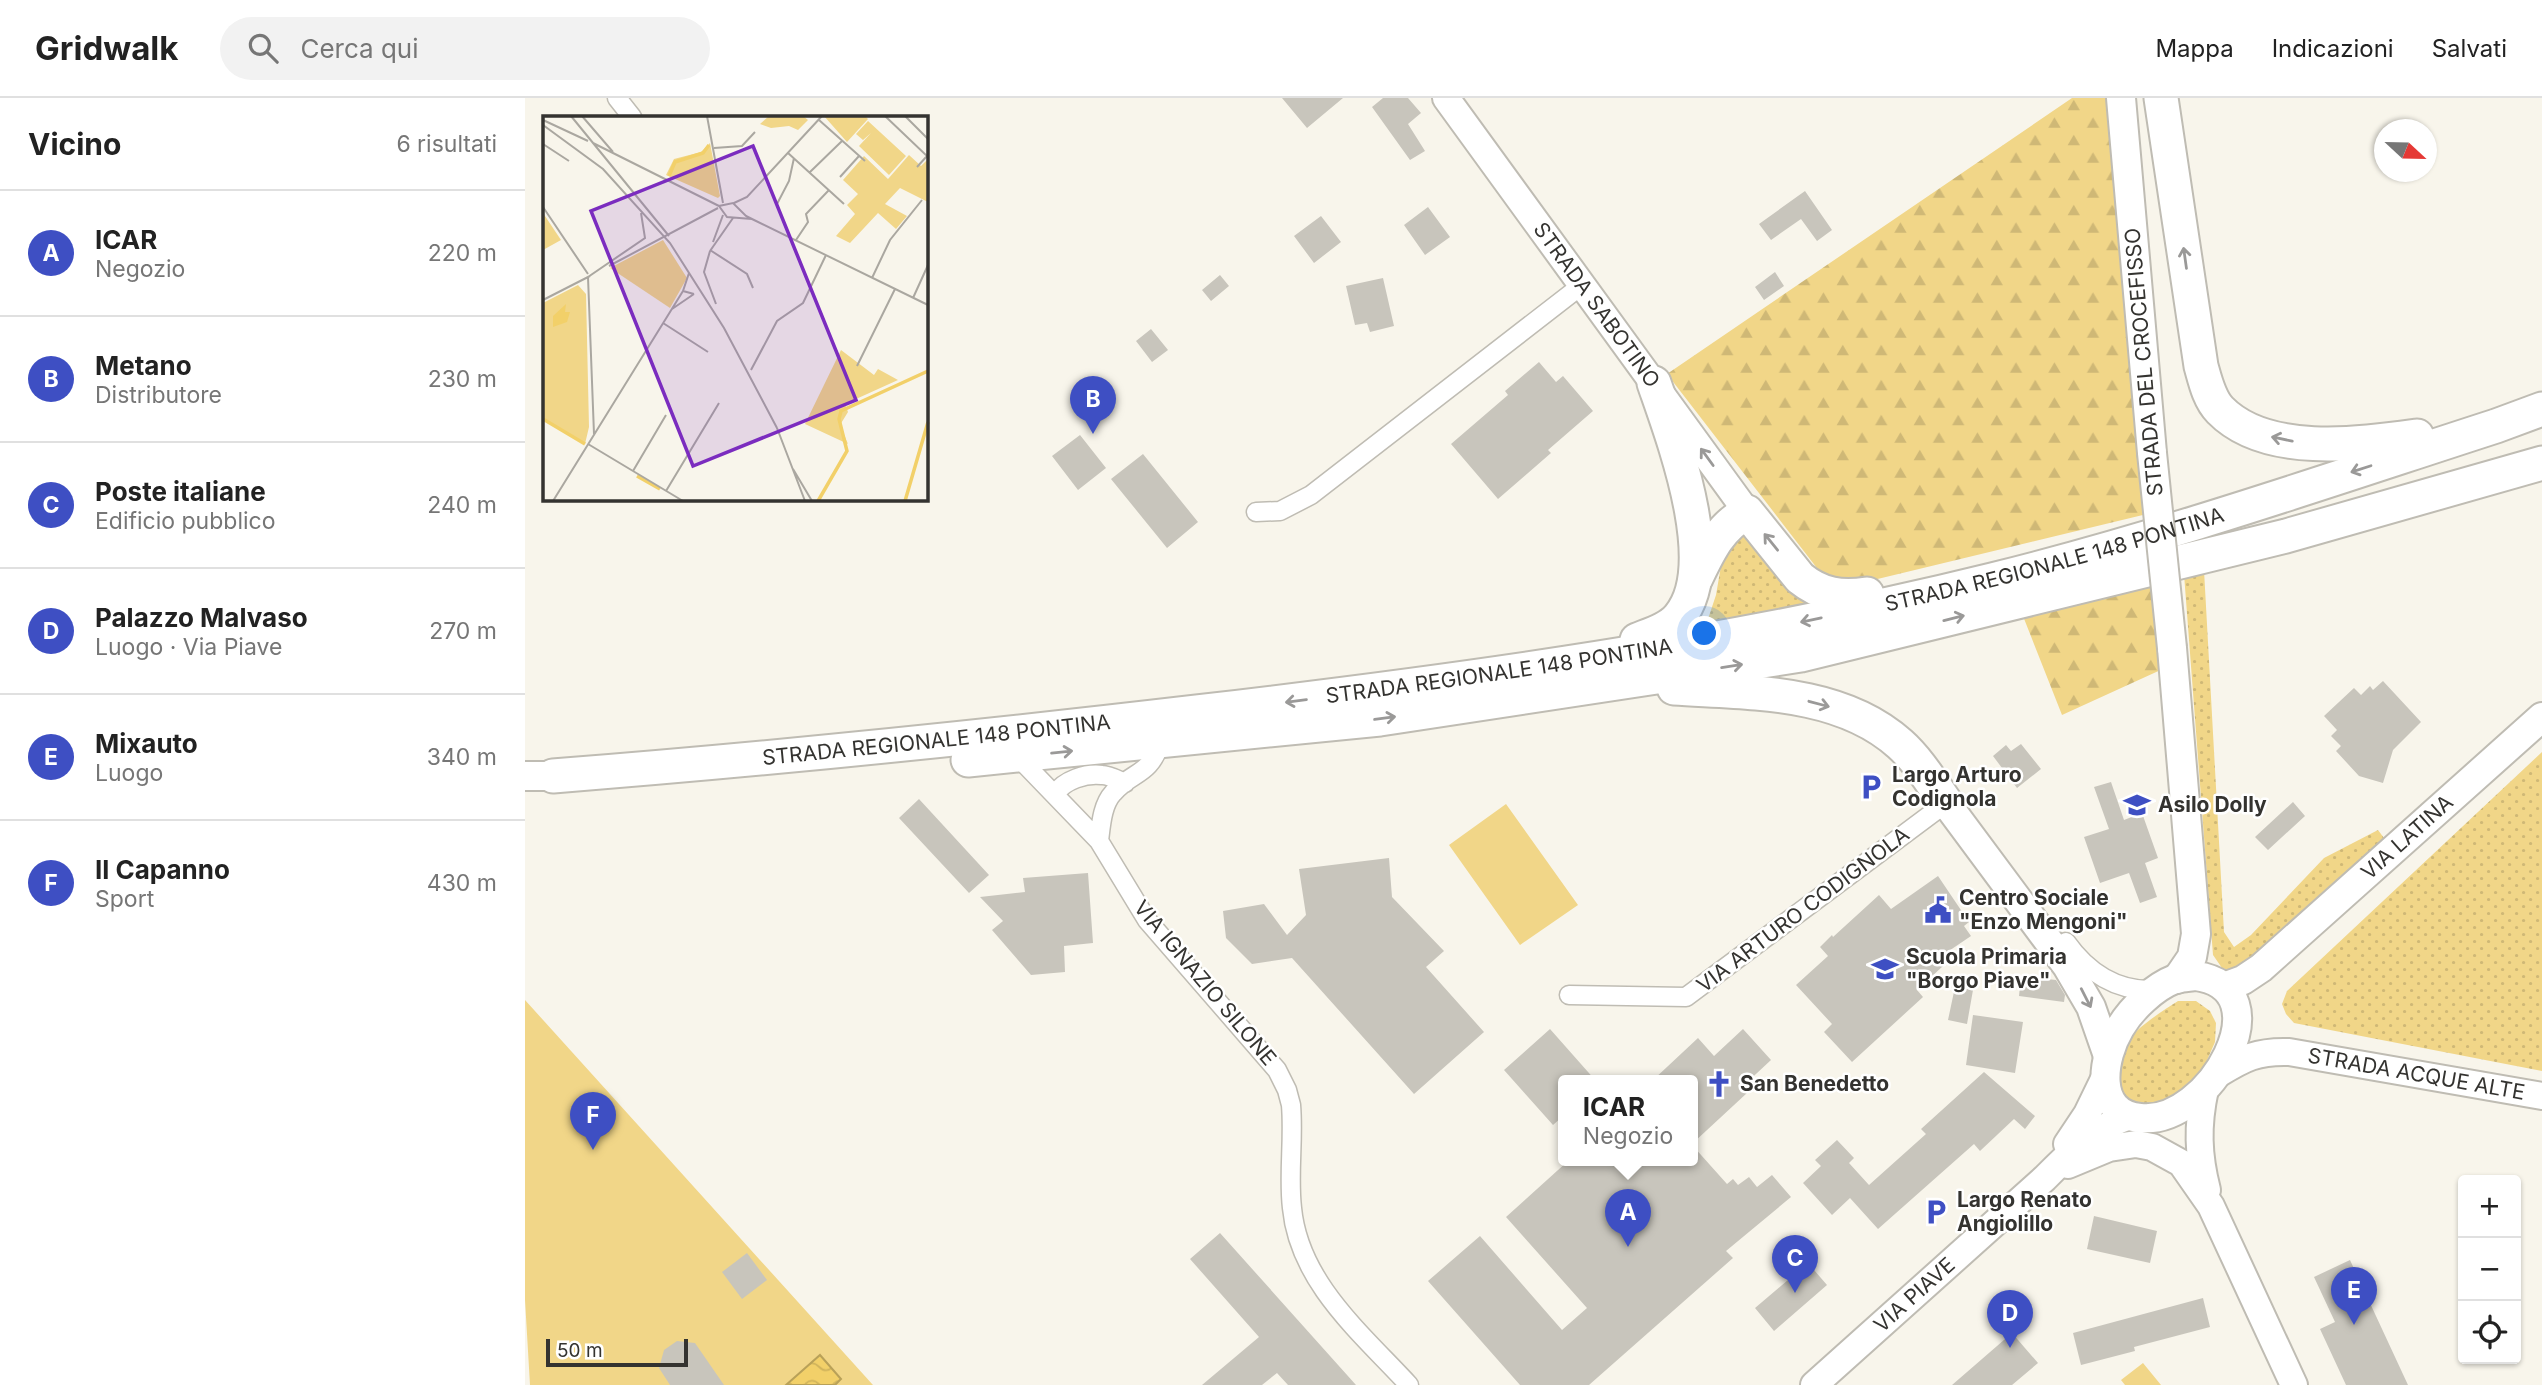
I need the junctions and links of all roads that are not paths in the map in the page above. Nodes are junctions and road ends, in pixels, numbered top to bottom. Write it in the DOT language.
graph roads {
  1 [pos="617,98"];
  2 [pos="1446,98"];
  3 [pos="2121,98"];
  4 [pos="2161,98"];
  5 [pos="631,116"];
  6 [pos="1582,285"];
  7 [pos="1654,383"];
  8 [pos="2542,409"];
  9 [pos="2496,426"];
  10 [pos="2542,463"];
  11 [pos="1688,492"];
  12 [pos="1741,503"];
  13 [pos="1256,512"];
  14 [pos="1696,579"];
  15 [pos="1987,581"];
  16 [pos="1586,659"];
  17 [pos="1532,697"];
  18 [pos="2542,718"];
  19 [pos="1161,742"];
  20 [pos="1017,756"];
  21 [pos="539,776"];
  22 [pos="1125,783"];
  23 [pos="1055,794"];
  24 [pos="1946,803"];
  25 [pos="1099,841"];
  26 [pos="2195,918"];
  27 [pos="2273,957"];
  28 [pos="2218,983"];
  29 [pos="2167,985"];
  30 [pos="1569,995"];
  31 [pos="2237,1019"];
  32 [pos="2289,1052"];
  33 [pos="2106,1066"];
  34 [pos="2211,1082"];
  35 [pos="2542,1096"];
  36 [pos="2136,1117"];
  37 [pos="2181,1163"];
  38 [pos="2045,1178"];
  39 [pos="2211,1206"];
  40 [pos="1409,1385"];
  41 [pos="1814,1385"];
  42 [pos="2294,1385"];
  1 -- 5 [label="street"];
  2 -- 6 [label="street, STRADA SABOTINO"];
  3 -- 26 [label="main road, STRADA DEL CROCEFISSO, bridge"];
  9 -- 4 [label="highway, one-way"];
  6 -- 7 [label="street, STRADA SABOTINO"];
  6 -- 13 [label="street"];
  7 -- 11 [label="highway"];
  12 -- 7 [label="street, STRADA SABOTINO, one-way"];
  8 -- 9 [label="highway, STRADA REGIONALE 148 PONTINA"];
  9 -- 15 [label="highway, STRADA REGIONALE 148 PONTINA, one-way"];
  17 -- 10 [label="highway, STRADA REGIONALE 148 PONTINA, one-way"];
  11 -- 12 [label="highway"];
  11 -- 14 [label="highway"];
  12 -- 14 [label="highway"];
  15 -- 12 [label="highway, one-way"];
  14 -- 16 [label="highway"];
  15 -- 16 [label="highway, STRADA REGIONALE 148 PONTINA, one-way"];
  16 -- 21 [label="highway, STRADA REGIONALE 148 PONTINA, one-way"];
  19 -- 17 [label="highway, STRADA REGIONALE 148 PONTINA, one-way"];
  17 -- 24 [label="highway, one-way"];
  18 -- 27 [label="main road, VIA LATINA"];
  20 -- 19 [label="highway, STRADA REGIONALE 148 PONTINA, one-way"];
  19 -- 22 [label="street"];
  20 -- 21 [label="highway, STRADA REGIONALE 148 PONTINA"];
  20 -- 23 [label="street, VIA IGNAZIO SILONE"];
  22 -- 23 [label="street"];
  22 -- 25 [label="street"];
  23 -- 25 [label="street, VIA IGNAZIO SILONE"];
  24 -- 29 [label="street"];
  24 -- 30 [label="street, VIA ARTURO CODIGNOLA"];
  24 -- 33 [label="main road, one-way"];
  25 -- 40 [label="street, VIA IGNAZIO SILONE"];
  26 -- 28 [label="main road, STRADA DEL CROCEFISSO"];
  26 -- 29 [label="main road, STRADA DEL CROCEFISSO"];
  27 -- 28 [label="main road, VIA LATINA"];
  27 -- 31 [label="main road, VIA LATINA"];
  28 -- 29 [label="main road"];
  28 -- 31 [label="main road"];
  29 -- 33 [label="main road"];
  31 -- 32 [label="street, STRADA ACQUE ALTE"];
  31 -- 34 [label="main road"];
  32 -- 34 [label="street, STRADA ACQUE ALTE"];
  32 -- 35 [label="street, STRADA ACQUE ALTE"];
  33 -- 36 [label="main road"];
  33 -- 38 [label="street, VIA PIAVE"];
  34 -- 36 [label="main road"];
  34 -- 39 [label="street"];
  36 -- 37 [label="street"];
  36 -- 38 [label="street, VIA PIAVE"];
  37 -- 38 [label="street"];
  37 -- 39 [label="street"];
  38 -- 41 [label="street, VIA PIAVE"];
  39 -- 42 [label="street"];
}
